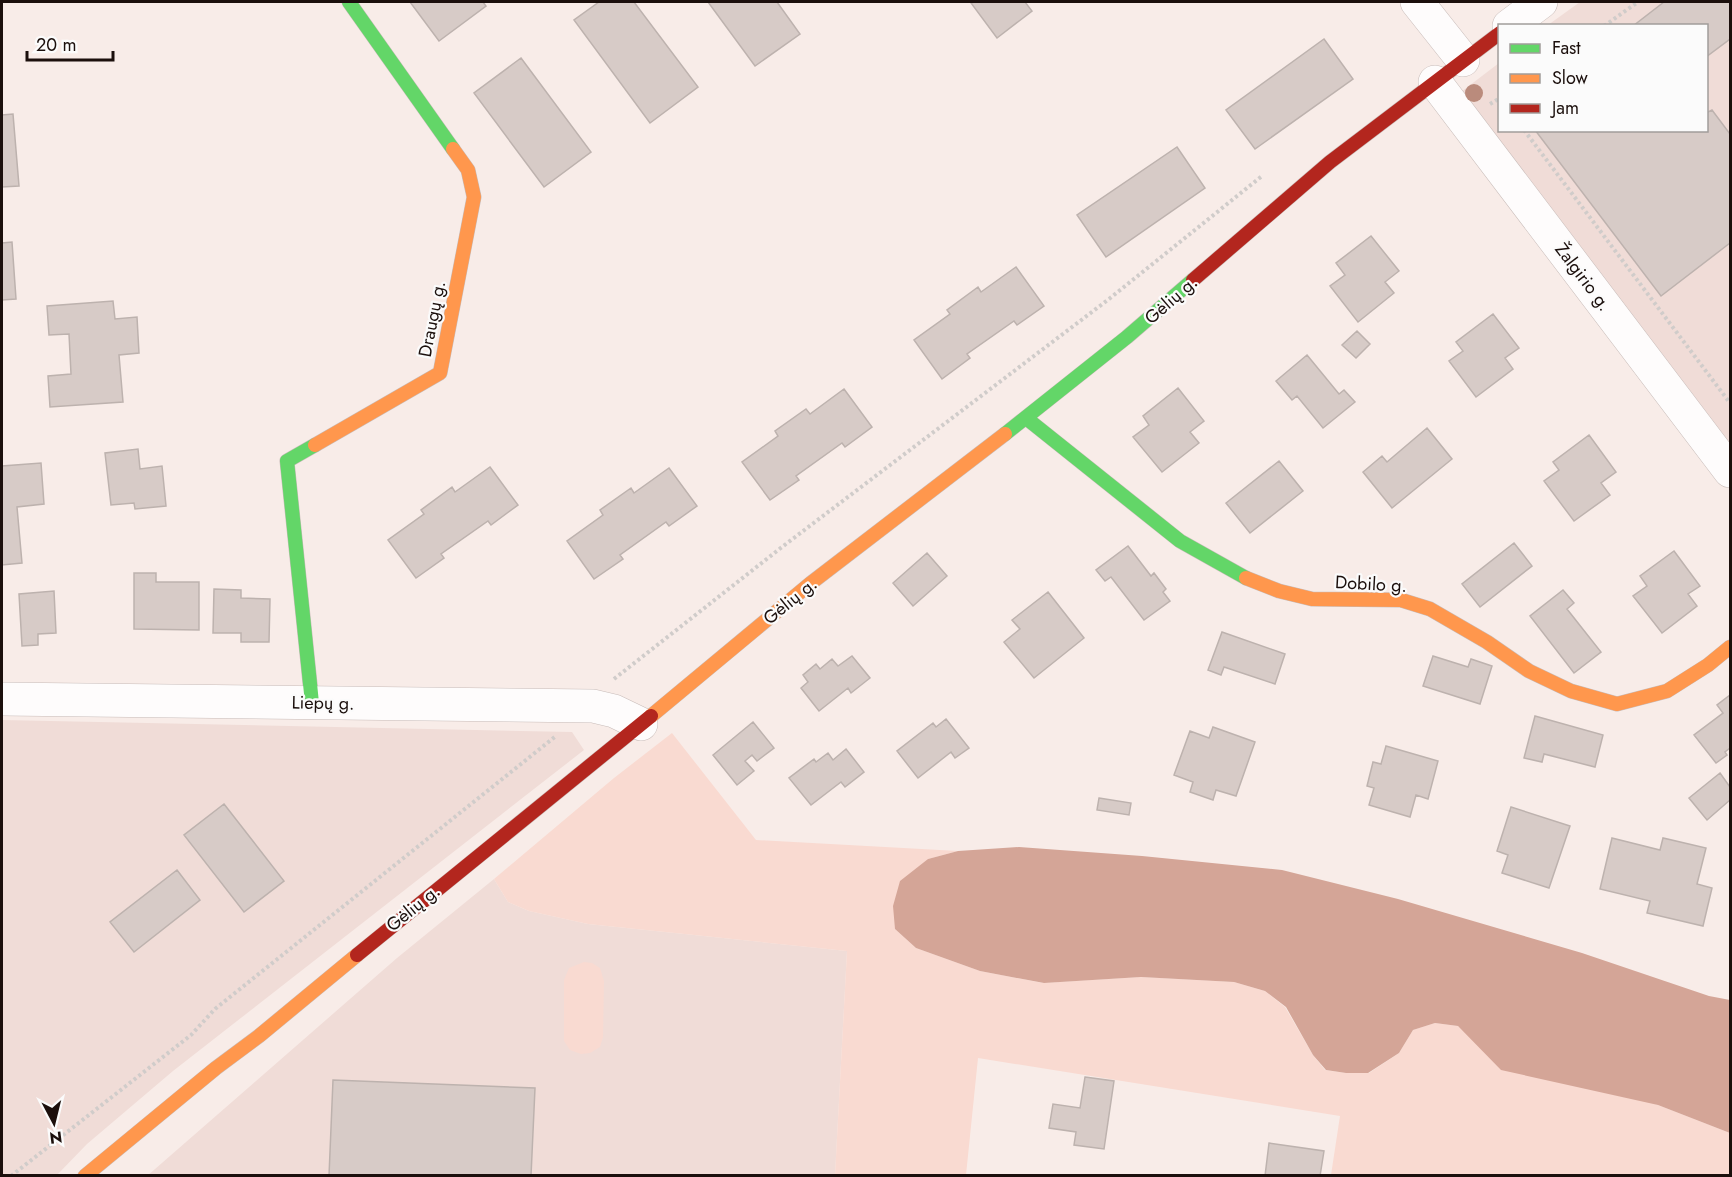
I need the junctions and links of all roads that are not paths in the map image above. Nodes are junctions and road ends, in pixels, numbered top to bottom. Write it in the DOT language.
graph roads {
  1 [pos="349,2"];
  2 [pos="1417,2"];
  3 [pos="1541,2"];
  4 [pos="1512,24"];
  5 [pos="1498,34"];
  6 [pos="1463,60"];
  7 [pos="1436,82"];
  8 [pos="1026,418"];
  9 [pos="1731,471"];
  10 [pos="1731,647"];
  11 [pos="2,699"];
  12 [pos="312,703"];
  13 [pos="641,724"];
  14 [pos="85,1176"];
  1 -- 12 [label="street, Draugų g."];
  2 -- 6 [label="street"];
  3 -- 4 [label="street"];
  5 -- 6 [label="street, Gėlių g."];
  6 -- 7 [label="street, Gėlių g."];
  7 -- 8 [label="street, Gėlių g."];
  7 -- 9 [label="street, Žalgirio g."];
  8 -- 10 [label="street, Dobilo g."];
  8 -- 13 [label="street, Gėlių g."];
  11 -- 12 [label="street, Liepų g."];
  12 -- 13 [label="street, Liepų g."];
  13 -- 14 [label="street, Gėlių g."];
}
